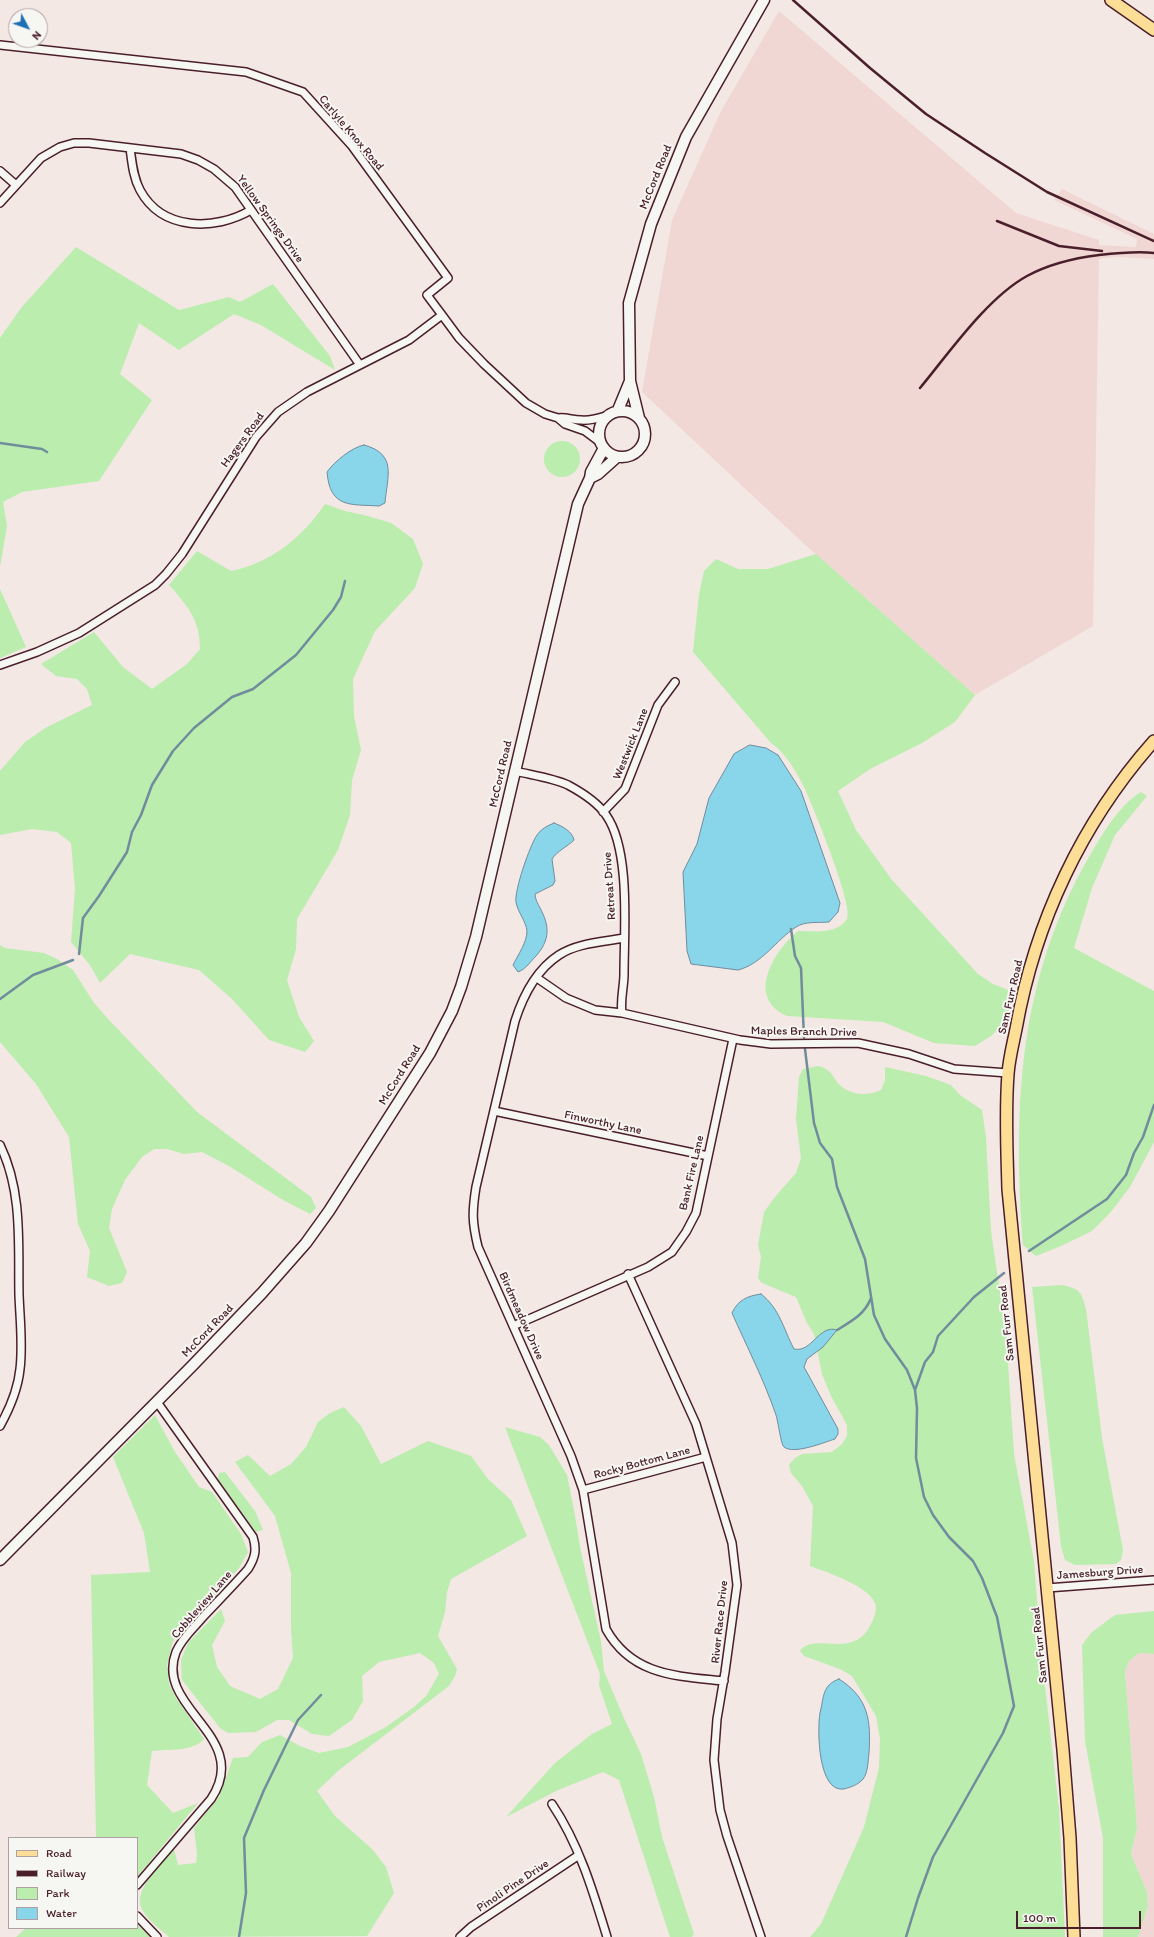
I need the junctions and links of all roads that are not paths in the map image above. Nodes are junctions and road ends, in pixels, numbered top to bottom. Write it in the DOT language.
graph roads {
  1 [pos="764,0"];
  2 [pos="1111,0"];
  3 [pos="1154,30"];
  4 [pos="0,45"];
  5 [pos="130,148"];
  6 [pos="0,171"];
  7 [pos="16,185"];
  8 [pos="0,203"];
  9 [pos="251,210"];
  10 [pos="442,315"];
  11 [pos="360,365"];
  12 [pos="630,381"];
  13 [pos="614,412"];
  14 [pos="558,418"];
  15 [pos="639,418"];
  16 [pos="602,446"];
  17 [pos="617,457"];
  18 [pos="590,478"];
  19 [pos="0,664"];
  20 [pos="675,682"];
  21 [pos="1154,741"];
  22 [pos="515,771"];
  23 [pos="603,812"];
  24 [pos="624,938"];
  25 [pos="537,978"];
  26 [pos="622,1013"];
  27 [pos="733,1039"];
  28 [pos="1008,1073"];
  29 [pos="494,1111"];
  30 [pos="0,1146"];
  31 [pos="708,1156"];
  32 [pos="628,1274"];
  33 [pos="513,1326"];
  34 [pos="157,1402"];
  35 [pos="0,1426"];
  36 [pos="706,1456"];
  37 [pos="583,1490"];
  38 [pos="0,1560"];
  39 [pos="1154,1580"];
  40 [pos="1047,1588"];
  41 [pos="724,1681"];
  42 [pos="552,1804"];
  43 [pos="579,1855"];
  44 [pos="138,1884"];
  45 [pos="138,1917"];
  46 [pos="157,1937"];
  47 [pos="460,1937"];
  48 [pos="607,1937"];
  49 [pos="761,1937"];
  50 [pos="1074,1937"];
  1 -- 12 [label="street, McCord Road"];
  2 -- 3 [label="main road"];
  4 -- 10 [label="street, Carlyle Knox Road"];
  5 -- 7 [label="street, Yellow Springs Drive"];
  5 -- 9 [label="street, Yellow Springs Drive"];
  5 -- 9 [label="street"];
  6 -- 7 [label="street"];
  7 -- 8 [label="street, Yellow Springs Drive"];
  9 -- 11 [label="street, Yellow Springs Drive"];
  10 -- 11 [label="street, Hagers Road"];
  10 -- 14 [label="street"];
  11 -- 19 [label="street, Hagers Road"];
  12 -- 13 [label="street, McCord Road"];
  12 -- 15 [label="street, McCord Road"];
  13 -- 14 [label="street"];
  13 -- 15 [label="street"];
  13 -- 16 [label="street, McCord Road"];
  14 -- 16 [label="street"];
  15 -- 17 [label="street, McCord Road"];
  16 -- 17 [label="street"];
  16 -- 18 [label="street, McCord Road"];
  17 -- 18 [label="street, McCord Road"];
  18 -- 22 [label="street, McCord Road"];
  20 -- 23 [label="street, Westwick Lane"];
  21 -- 28 [label="main road, Sam Furr Road"];
  22 -- 23 [label="street, Retreat Drive"];
  22 -- 34 [label="street, McCord Road"];
  23 -- 24 [label="street, Retreat Drive"];
  24 -- 25 [label="street, Birdmeadow Drive"];
  24 -- 26 [label="street, Retreat Drive"];
  25 -- 26 [label="street, Maples Branch Drive"];
  25 -- 29 [label="street, Birdmeadow Drive"];
  26 -- 27 [label="street, Maples Branch Drive"];
  27 -- 28 [label="street, Maples Branch Drive"];
  27 -- 31 [label="street, Bank Fire Lane"];
  28 -- 40 [label="main road, Sam Furr Road"];
  29 -- 31 [label="street, Finworthy Lane"];
  29 -- 33 [label="street, Birdmeadow Drive"];
  30 -- 35 [label="street"];
  31 -- 32 [label="street, Bank Fire Lane"];
  32 -- 33 [label="street, Bank Fire Lane"];
  32 -- 36 [label="street, River Race Drive"];
  33 -- 37 [label="street, Birdmeadow Drive"];
  34 -- 38 [label="street, McCord Road"];
  34 -- 44 [label="street, Cobbleview Lane"];
  36 -- 37 [label="street, Rocky Bottom Lane"];
  36 -- 41 [label="street, River Race Drive"];
  37 -- 41 [label="street, Birdmeadow Drive"];
  39 -- 40 [label="street, Jamesburg Drive"];
  40 -- 50 [label="main road, Sam Furr Road"];
  41 -- 49 [label="street, River Race Drive"];
  42 -- 43 [label="street"];
  43 -- 47 [label="street, Pinoli Pine Drive"];
  43 -- 48 [label="street"];
  45 -- 46 [label="street"];
}
